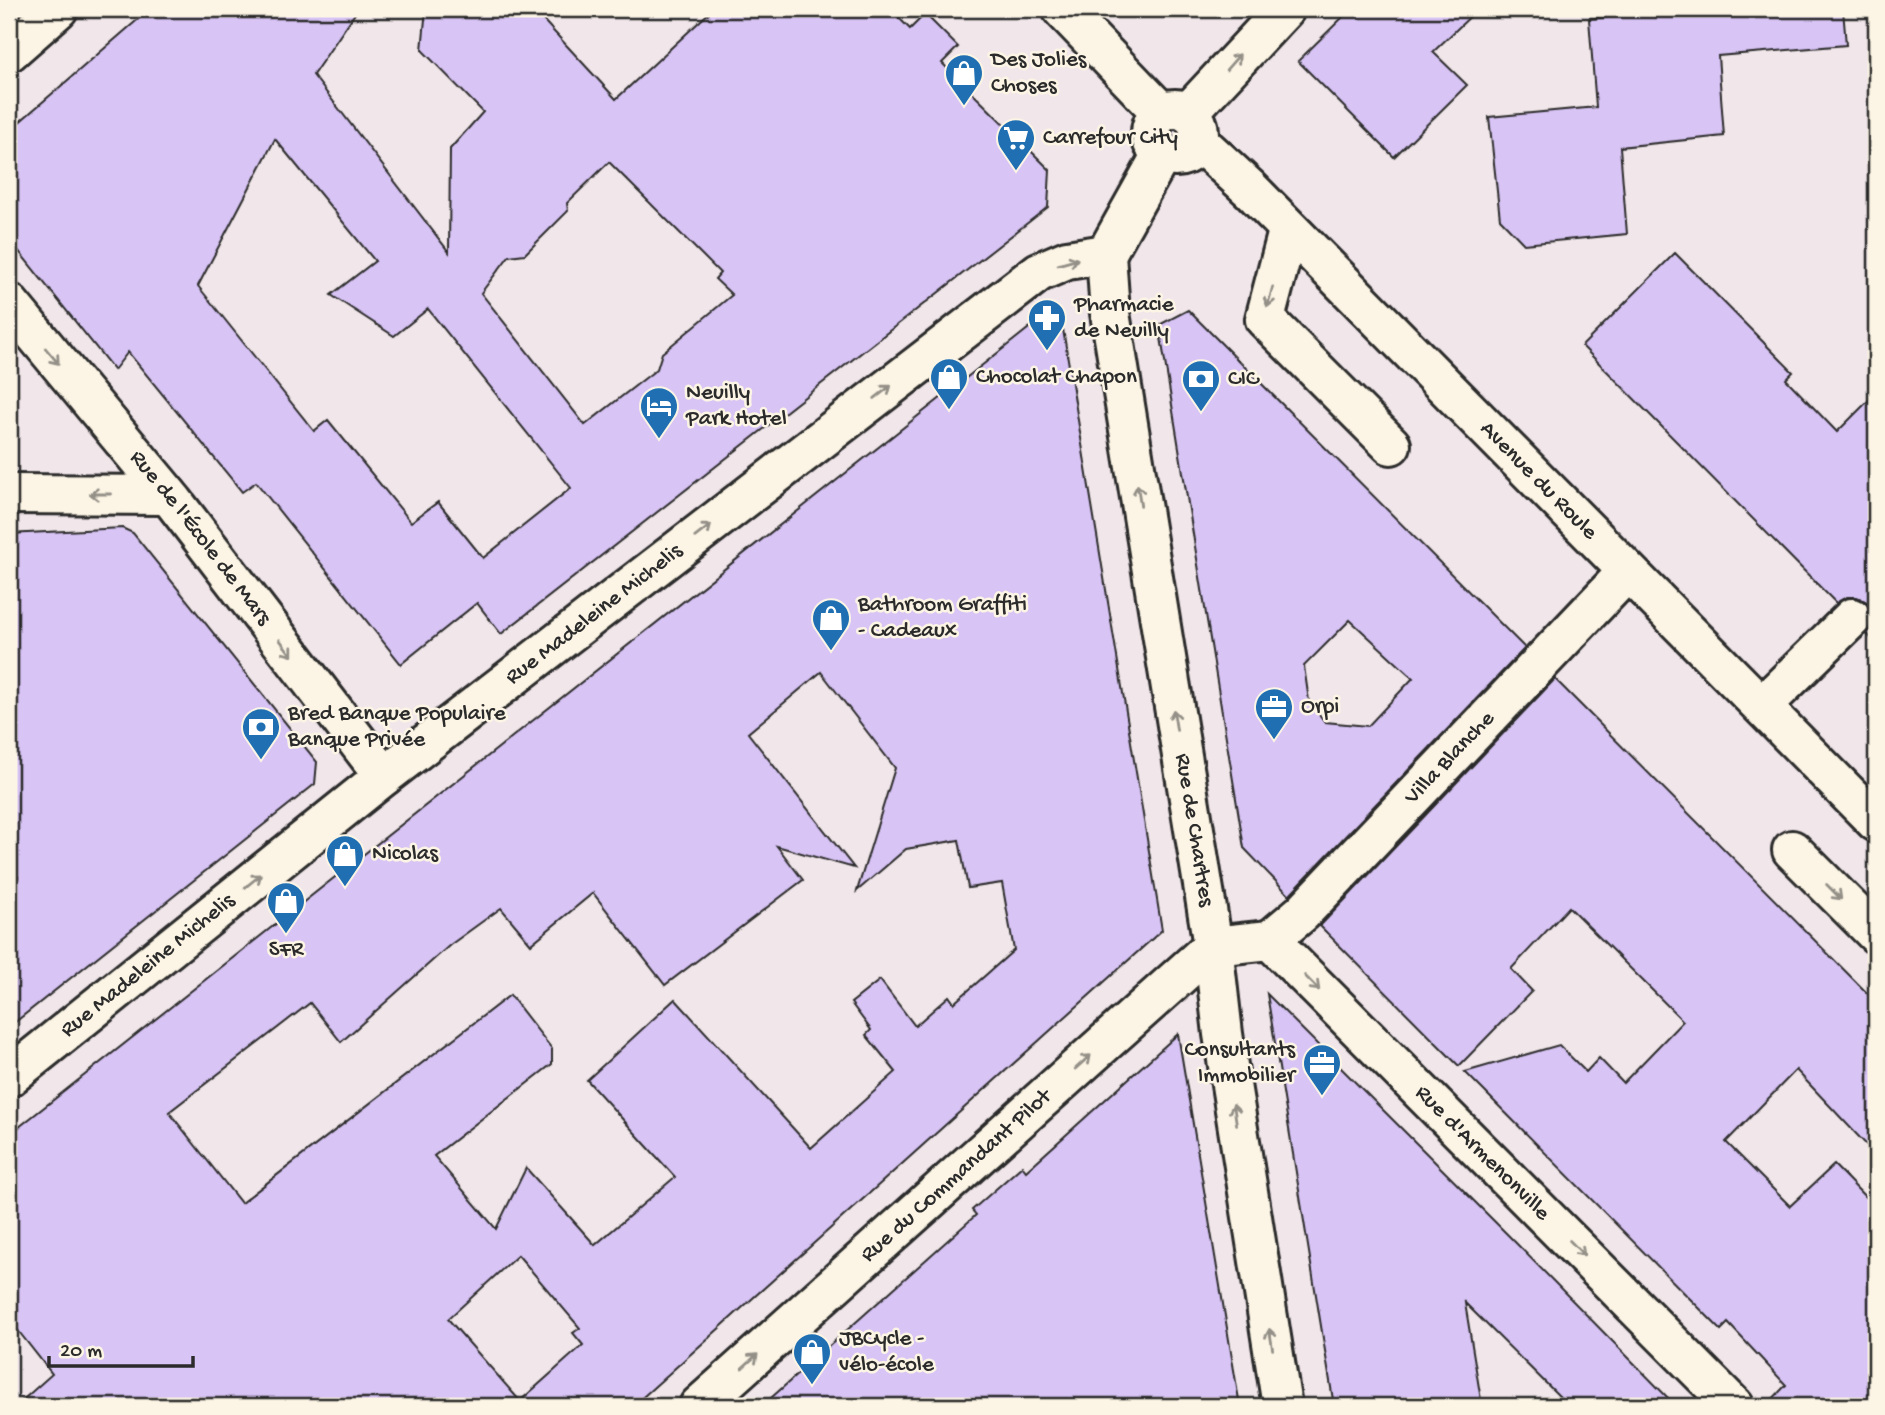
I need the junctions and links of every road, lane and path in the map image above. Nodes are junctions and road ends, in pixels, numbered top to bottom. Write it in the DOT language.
graph roads {
  1 [pos="58,9"];
  2 [pos="1062,9"];
  3 [pos="1285,9"];
  4 [pos="9,52"];
  5 [pos="1183,122"];
  6 [pos="1288,230"];
  7 [pos="1106,254"];
  8 [pos="9,303"];
  9 [pos="1391,445"];
  10 [pos="9,494"];
  11 [pos="168,495"];
  12 [pos="1627,572"];
  13 [pos="1852,618"];
  14 [pos="1762,706"];
  15 [pos="384,776"];
  16 [pos="1876,822"];
  17 [pos="1792,850"];
  18 [pos="1876,934"];
  19 [pos="1270,940"];
  20 [pos="1213,946"];
  21 [pos="9,1077"];
  22 [pos="699,1406"];
  23 [pos="1282,1406"];
  24 [pos="1734,1406"];
  1 -- 4 [label="street"];
  2 -- 5 [label="street, Avenue du Roule"];
  5 -- 3 [label="street, one-way"];
  5 -- 6 [label="street, Avenue du Roule"];
  5 -- 7 [label="street"];
  6 -- 9 [label="street, one-way"];
  6 -- 12 [label="street, Avenue du Roule"];
  15 -- 7 [label="street, Rue Madeleine Michelis, one-way"];
  20 -- 7 [label="street, Rue de Chartres, one-way"];
  8 -- 11 [label="street, Rue de l'École de Mars, one-way"];
  11 -- 10 [label="street, one-way"];
  11 -- 15 [label="street, Rue de l'École de Mars, one-way"];
  12 -- 14 [label="street, Avenue du Roule"];
  12 -- 19 [label="street, Villa Blanche"];
  13 -- 14 [label="street"];
  14 -- 16 [label="street, Avenue du Roule"];
  21 -- 15 [label="street, Rue Madeleine Michelis, one-way"];
  17 -- 18 [label="street, one-way"];
  19 -- 20 [label="street"];
  19 -- 24 [label="street, Rue d'Armenonville, one-way"];
  22 -- 20 [label="street, Rue du Commandant Pilot, one-way"];
  23 -- 20 [label="street, Rue de Chartres, one-way"];
}
